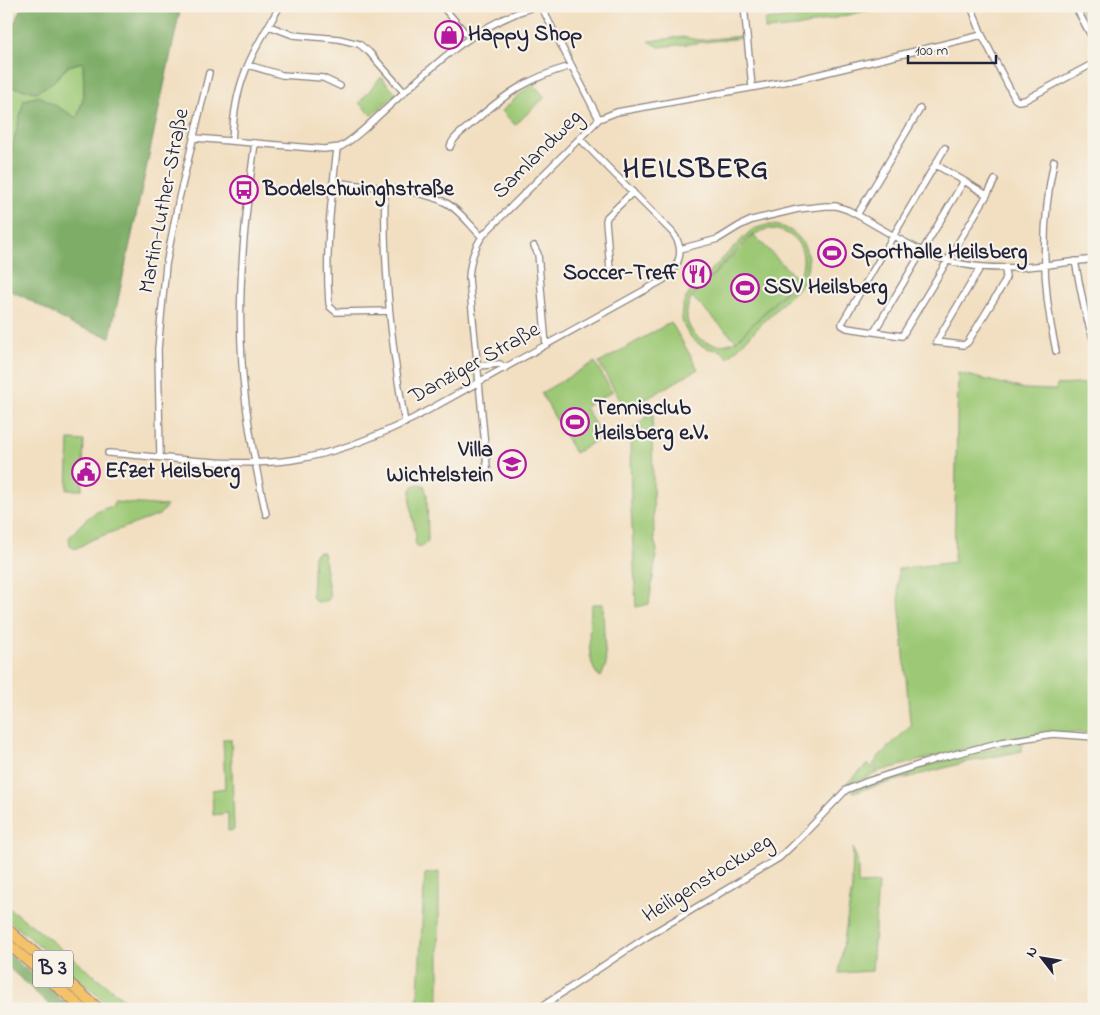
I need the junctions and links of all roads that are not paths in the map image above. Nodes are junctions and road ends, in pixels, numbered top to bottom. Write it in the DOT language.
graph roads {
  1 [pos="280,6"];
  2 [pos="442,6"];
  3 [pos="536,6"];
  4 [pos="541,6"];
  5 [pos="744,6"];
  6 [pos="970,6"];
  7 [pos="1074,6"];
  8 [pos="524,8"];
  9 [pos="269,26"];
  10 [pos="982,35"];
  11 [pos="469,37"];
  12 [pos="1094,41"];
  13 [pos="1094,63"];
  14 [pos="248,65"];
  15 [pos="571,66"];
  16 [pos="209,73"];
  17 [pos="340,86"];
  18 [pos="752,87"];
  19 [pos="404,92"];
  20 [pos="920,109"];
  21 [pos="599,120"];
  22 [pos="195,138"];
  23 [pos="580,139"];
  24 [pos="232,140"];
  25 [pos="255,143"];
  26 [pos="450,147"];
  27 [pos="945,148"];
  28 [pos="337,149"];
  29 [pos="1054,161"];
  30 [pos="936,164"];
  31 [pos="995,180"];
  32 [pos="964,181"];
  33 [pos="333,182"];
  34 [pos="385,189"];
  35 [pos="633,192"];
  36 [pos="987,195"];
  37 [pos="857,215"];
  38 [pos="894,236"];
  39 [pos="482,237"];
  40 [pos="534,246"];
  41 [pos="680,249"];
  42 [pos="922,251"];
  43 [pos="1094,259"];
  44 [pos="947,261"];
  45 [pos="1075,261"];
  46 [pos="1045,264"];
  47 [pos="980,268"];
  48 [pos="1006,269"];
  49 [pos="610,270"];
  50 [pos="389,311"];
  51 [pos="874,332"];
  52 [pos="1094,342"];
  53 [pos="546,345"];
  54 [pos="1056,351"];
  55 [pos="478,366"];
  56 [pos="505,368"];
  57 [pos="479,382"];
  58 [pos="405,422"];
  59 [pos="108,453"];
  60 [pos="160,457"];
  61 [pos="255,463"];
  62 [pos="488,477"];
  63 [pos="266,514"];
  64 [pos="1094,736"];
  65 [pos="6,928"];
  66 [pos="6,942"];
  67 [pos="84,1009"];
  68 [pos="99,1009"];
  69 [pos="538,1009"];
  1 -- 9 [label="street"];
  2 -- 11 [label="street"];
  3 -- 8 [label="street"];
  4 -- 15 [label="street"];
  5 -- 18 [label="street"];
  6 -- 10 [label="street"];
  7 -- 12 [label="street"];
  8 -- 11 [label="street"];
  9 -- 14 [label="street"];
  9 -- 19 [label="street"];
  10 -- 13 [label="street"];
  10 -- 18 [label="street, Samlandweg"];
  11 -- 19 [label="street"];
  14 -- 17 [label="street"];
  14 -- 24 [label="street"];
  15 -- 21 [label="street"];
  15 -- 26 [label="street"];
  16 -- 22 [label="street, Martin-Luther-Straße"];
  18 -- 21 [label="street, Samlandweg"];
  19 -- 28 [label="street"];
  20 -- 37 [label="street"];
  21 -- 23 [label="street, Samlandweg"];
  22 -- 24 [label="street"];
  22 -- 60 [label="street, Martin-Luther-Straße"];
  23 -- 35 [label="street"];
  23 -- 39 [label="street, Samlandweg"];
  24 -- 25 [label="street"];
  25 -- 28 [label="street"];
  25 -- 61 [label="street"];
  27 -- 30 [label="street"];
  28 -- 33 [label="street"];
  29 -- 46 [label="street"];
  30 -- 32 [label="street"];
  30 -- 38 [label="street"];
  31 -- 36 [label="street"];
  32 -- 36 [label="street"];
  32 -- 42 [label="street"];
  33 -- 34 [label="street"];
  33 -- 50 [label="street"];
  34 -- 39 [label="street"];
  34 -- 50 [label="street"];
  35 -- 41 [label="street"];
  35 -- 49 [label="street"];
  36 -- 44 [label="street"];
  37 -- 38 [label="street"];
  37 -- 41 [label="street"];
  38 -- 42 [label="street"];
  38 -- 51 [label="street"];
  39 -- 55 [label="street, Samlandweg"];
  40 -- 53 [label="street"];
  41 -- 53 [label="street, Danziger Straße"];
  42 -- 44 [label="street"];
  42 -- 51 [label="street"];
  43 -- 45 [label="street"];
  44 -- 47 [label="street"];
  44 -- 51 [label="street"];
  45 -- 46 [label="street"];
  45 -- 52 [label="street"];
  46 -- 48 [label="street"];
  46 -- 54 [label="street"];
  47 -- 48 [label="street"];
  47 -- 48 [label="street"];
  50 -- 58 [label="street"];
  53 -- 56 [label="street, Danziger Straße"];
  55 -- 56 [label="street"];
  55 -- 57 [label="street, Samlandweg"];
  56 -- 57 [label="street, Danziger Straße"];
  57 -- 58 [label="street, Danziger Straße"];
  57 -- 62 [label="street, Samlandweg"];
  58 -- 61 [label="street, Danziger Straße"];
  59 -- 60 [label="street, Danziger Straße"];
  60 -- 61 [label="street, Danziger Straße"];
  61 -- 63 [label="street"];
  64 -- 69 [label="street, Heiligenstockweg"];
  65 -- 68 [label="highway, B 3"];
  66 -- 67 [label="highway, B 3"];
}
